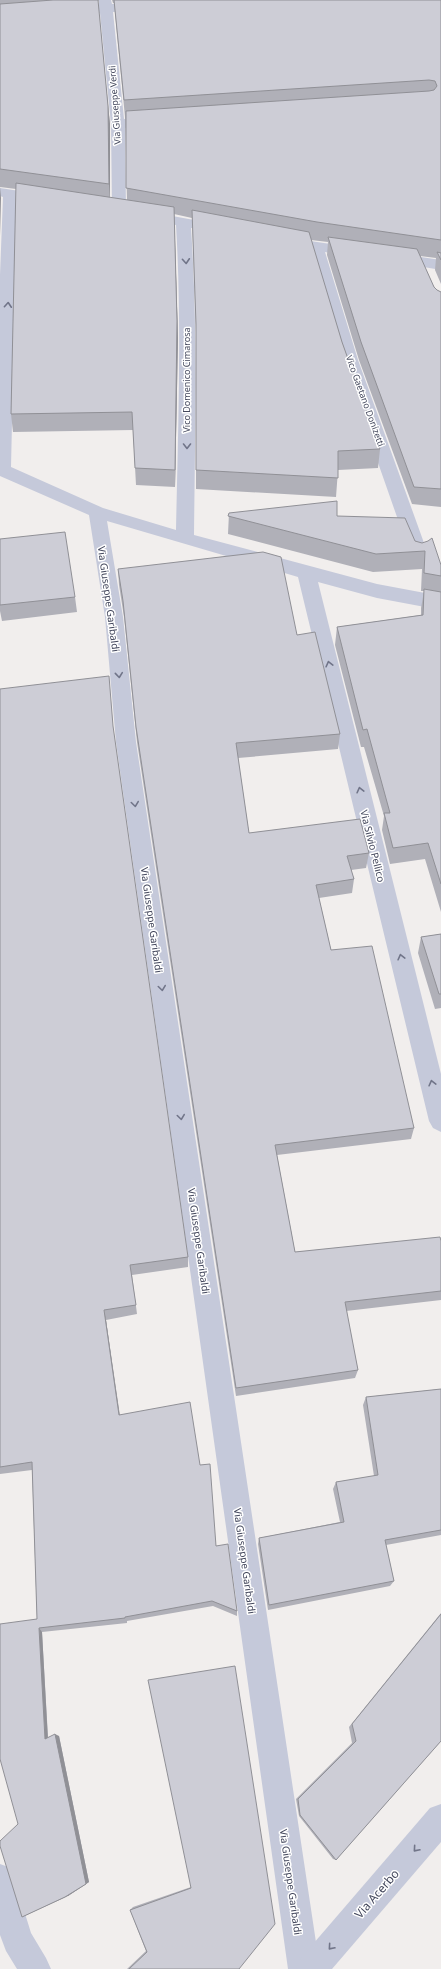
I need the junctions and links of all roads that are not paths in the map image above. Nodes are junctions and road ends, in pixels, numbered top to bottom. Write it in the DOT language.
graph roads {
  1 [pos="106,4"];
  2 [pos="160,5"];
  3 [pos="53,12"];
  4 [pos="165,120"];
  5 [pos="118,124"];
  6 [pos="5,193"];
  7 [pos="57,201"];
  8 [pos="104,208"];
  9 [pos="118,210"];
  10 [pos="183,222"];
  11 [pos="238,232"];
  12 [pos="269,238"];
  13 [pos="316,247"];
  14 [pos="441,265"];
  15 [pos="1,469"];
  16 [pos="97,512"];
  17 [pos="186,538"];
  18 [pos="419,554"];
  19 [pos="306,571"];
  20 [pos="441,603"];
  21 [pos="441,1121"];
  22 [pos="441,1819"];
  23 [pos="0,1879"];
  24 [pos="35,1969"];
  25 [pos="304,1969"];
  26 [pos="312,1969"];
  1 -- 2 [label="street"];
  1 -- 3 [label="street"];
  1 -- 5 [label="street, Via Giuseppe Verdi"];
  4 -- 5 [label="street"];
  5 -- 9 [label="street, Via Giuseppe Verdi"];
  6 -- 7 [label="street"];
  15 -- 6 [label="street, one-way"];
  8 -- 9 [label="street"];
  9 -- 10 [label="street"];
  10 -- 11 [label="street"];
  10 -- 17 [label="street, Vico Domenico Cimarosa, one-way"];
  12 -- 13 [label="street"];
  13 -- 14 [label="street"];
  13 -- 18 [label="street, Vico Gaetano Donizetti"];
  15 -- 16 [label="street"];
  16 -- 17 [label="street"];
  16 -- 25 [label="street, Via Giuseppe Garibaldi, one-way"];
  17 -- 19 [label="street"];
  19 -- 20 [label="street"];
  21 -- 19 [label="street, Via Silvio Pellico, one-way"];
  22 -- 26 [label="street, Via Acerbo, one-way"];
  23 -- 24 [label="street"];
}
